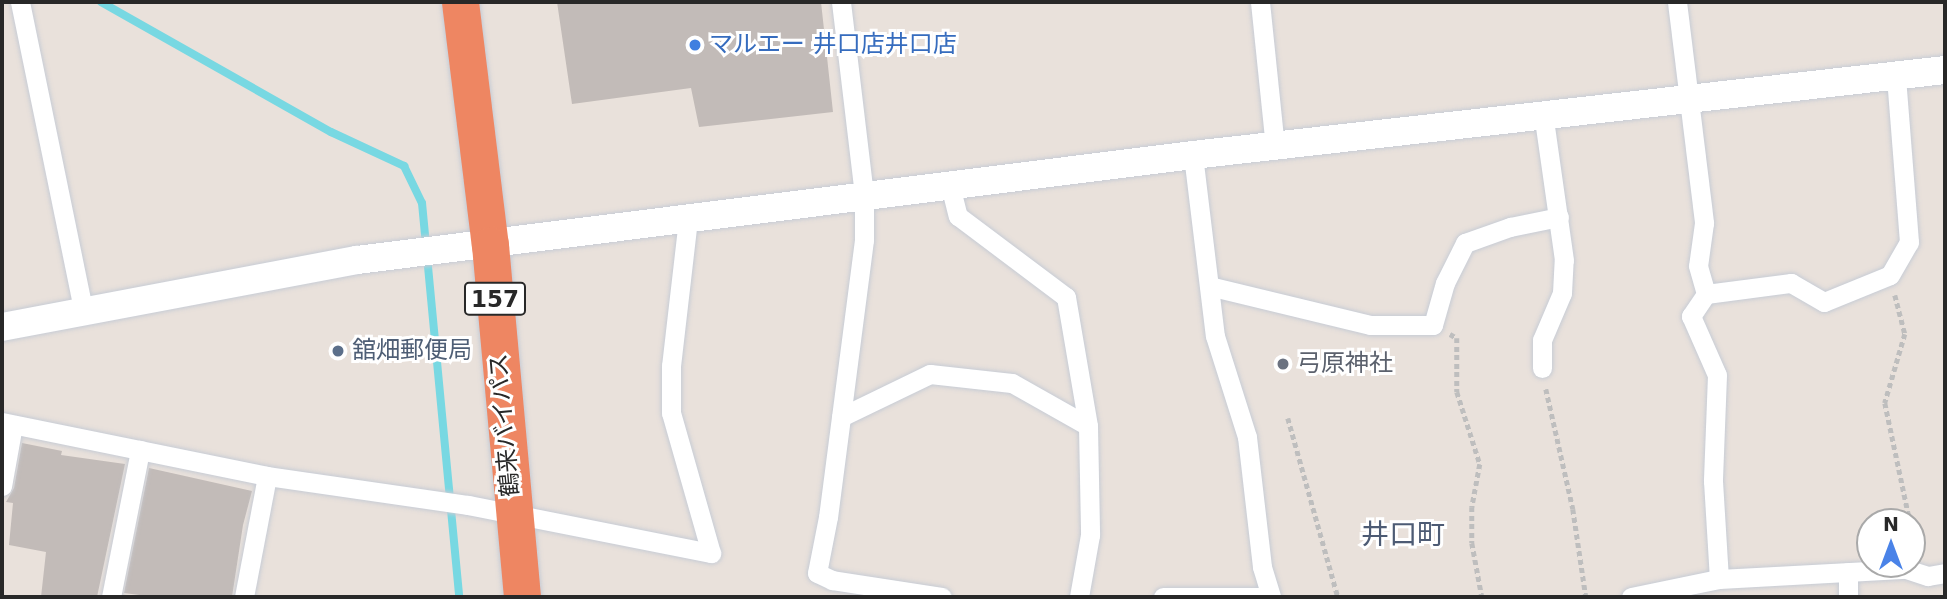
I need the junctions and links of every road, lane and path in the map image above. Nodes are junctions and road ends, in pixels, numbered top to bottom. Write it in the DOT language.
graph roads {
  1 [pos="20,2"];
  2 [pos="460,2"];
  3 [pos="841,2"];
  4 [pos="1260,2"];
  5 [pos="1678,2"];
  6 [pos="1945,70"];
  7 [pos="1896,76"];
  8 [pos="1690,99"];
  9 [pos="1543,113"];
  10 [pos="1275,148"];
  11 [pos="1193,155"];
  12 [pos="950,185"];
  13 [pos="864,196"];
  14 [pos="1559,217"];
  15 [pos="688,219"];
  16 [pos="490,245"];
  17 [pos="1890,275"];
  18 [pos="1209,286"];
  19 [pos="1706,294"];
  20 [pos="84,313"];
  21 [pos="1433,325"];
  22 [pos="2,327"];
  23 [pos="1542,368"];
  24 [pos="841,417"];
  25 [pos="1288,418"];
  26 [pos="8,424"];
  27 [pos="1088,426"];
  28 [pos="140,450"];
  29 [pos="267,475"];
  30 [pos="2,486"];
  31 [pos="1907,508"];
  32 [pos="513,516"];
  33 [pos="1847,572"];
  34 [pos="1945,573"];
  35 [pos="1718,579"];
  36 [pos="111,597"];
  37 [pos="244,597"];
  38 [pos="522,597"];
  39 [pos="942,597"];
  40 [pos="1079,597"];
  41 [pos="1163,597"];
  42 [pos="1268,597"];
  43 [pos="1338,597"];
  44 [pos="1482,597"];
  45 [pos="1586,597"];
  46 [pos="1630,597"];
  47 [pos="1847,597"];
  1 -- 20 [label="street"];
  2 -- 16 [label="highway, 鶴来バイパス / 157"];
  3 -- 13 [label="street"];
  4 -- 10 [label="street"];
  5 -- 8 [label="street"];
  6 -- 7 [label="street"];
  7 -- 8 [label="street"];
  7 -- 17 [label="street"];
  8 -- 9 [label="street"];
  8 -- 19 [label="street"];
  9 -- 10 [label="street"];
  9 -- 14 [label="street"];
  10 -- 11 [label="street"];
  11 -- 12 [label="street"];
  11 -- 18 [label="street"];
  12 -- 13 [label="street"];
  12 -- 27 [label="street"];
  13 -- 15 [label="street"];
  13 -- 24 [label="street"];
  14 -- 21 [label="street"];
  14 -- 23 [label="street"];
  15 -- 16 [label="street"];
  15 -- 32 [label="street"];
  16 -- 20 [label="street"];
  16 -- 32 [label="highway, 鶴来バイパス / 157"];
  17 -- 19 [label="street"];
  17 -- 31 [label="path"];
  18 -- 21 [label="street"];
  18 -- 42 [label="street"];
  19 -- 35 [label="street"];
  20 -- 22 [label="street"];
  21 -- 44 [label="path"];
  23 -- 45 [label="path"];
  24 -- 27 [label="street"];
  24 -- 39 [label="street"];
  25 -- 43 [label="path"];
  26 -- 28 [label="street"];
  26 -- 30 [label="street"];
  27 -- 40 [label="street"];
  28 -- 29 [label="street"];
  28 -- 36 [label="street"];
  29 -- 32 [label="street"];
  29 -- 37 [label="street"];
  32 -- 38 [label="highway, 鶴来バイパス / 157"];
  33 -- 34 [label="street"];
  33 -- 35 [label="street"];
  33 -- 47 [label="street"];
  35 -- 46 [label="street"];
  41 -- 42 [label="street"];
}
